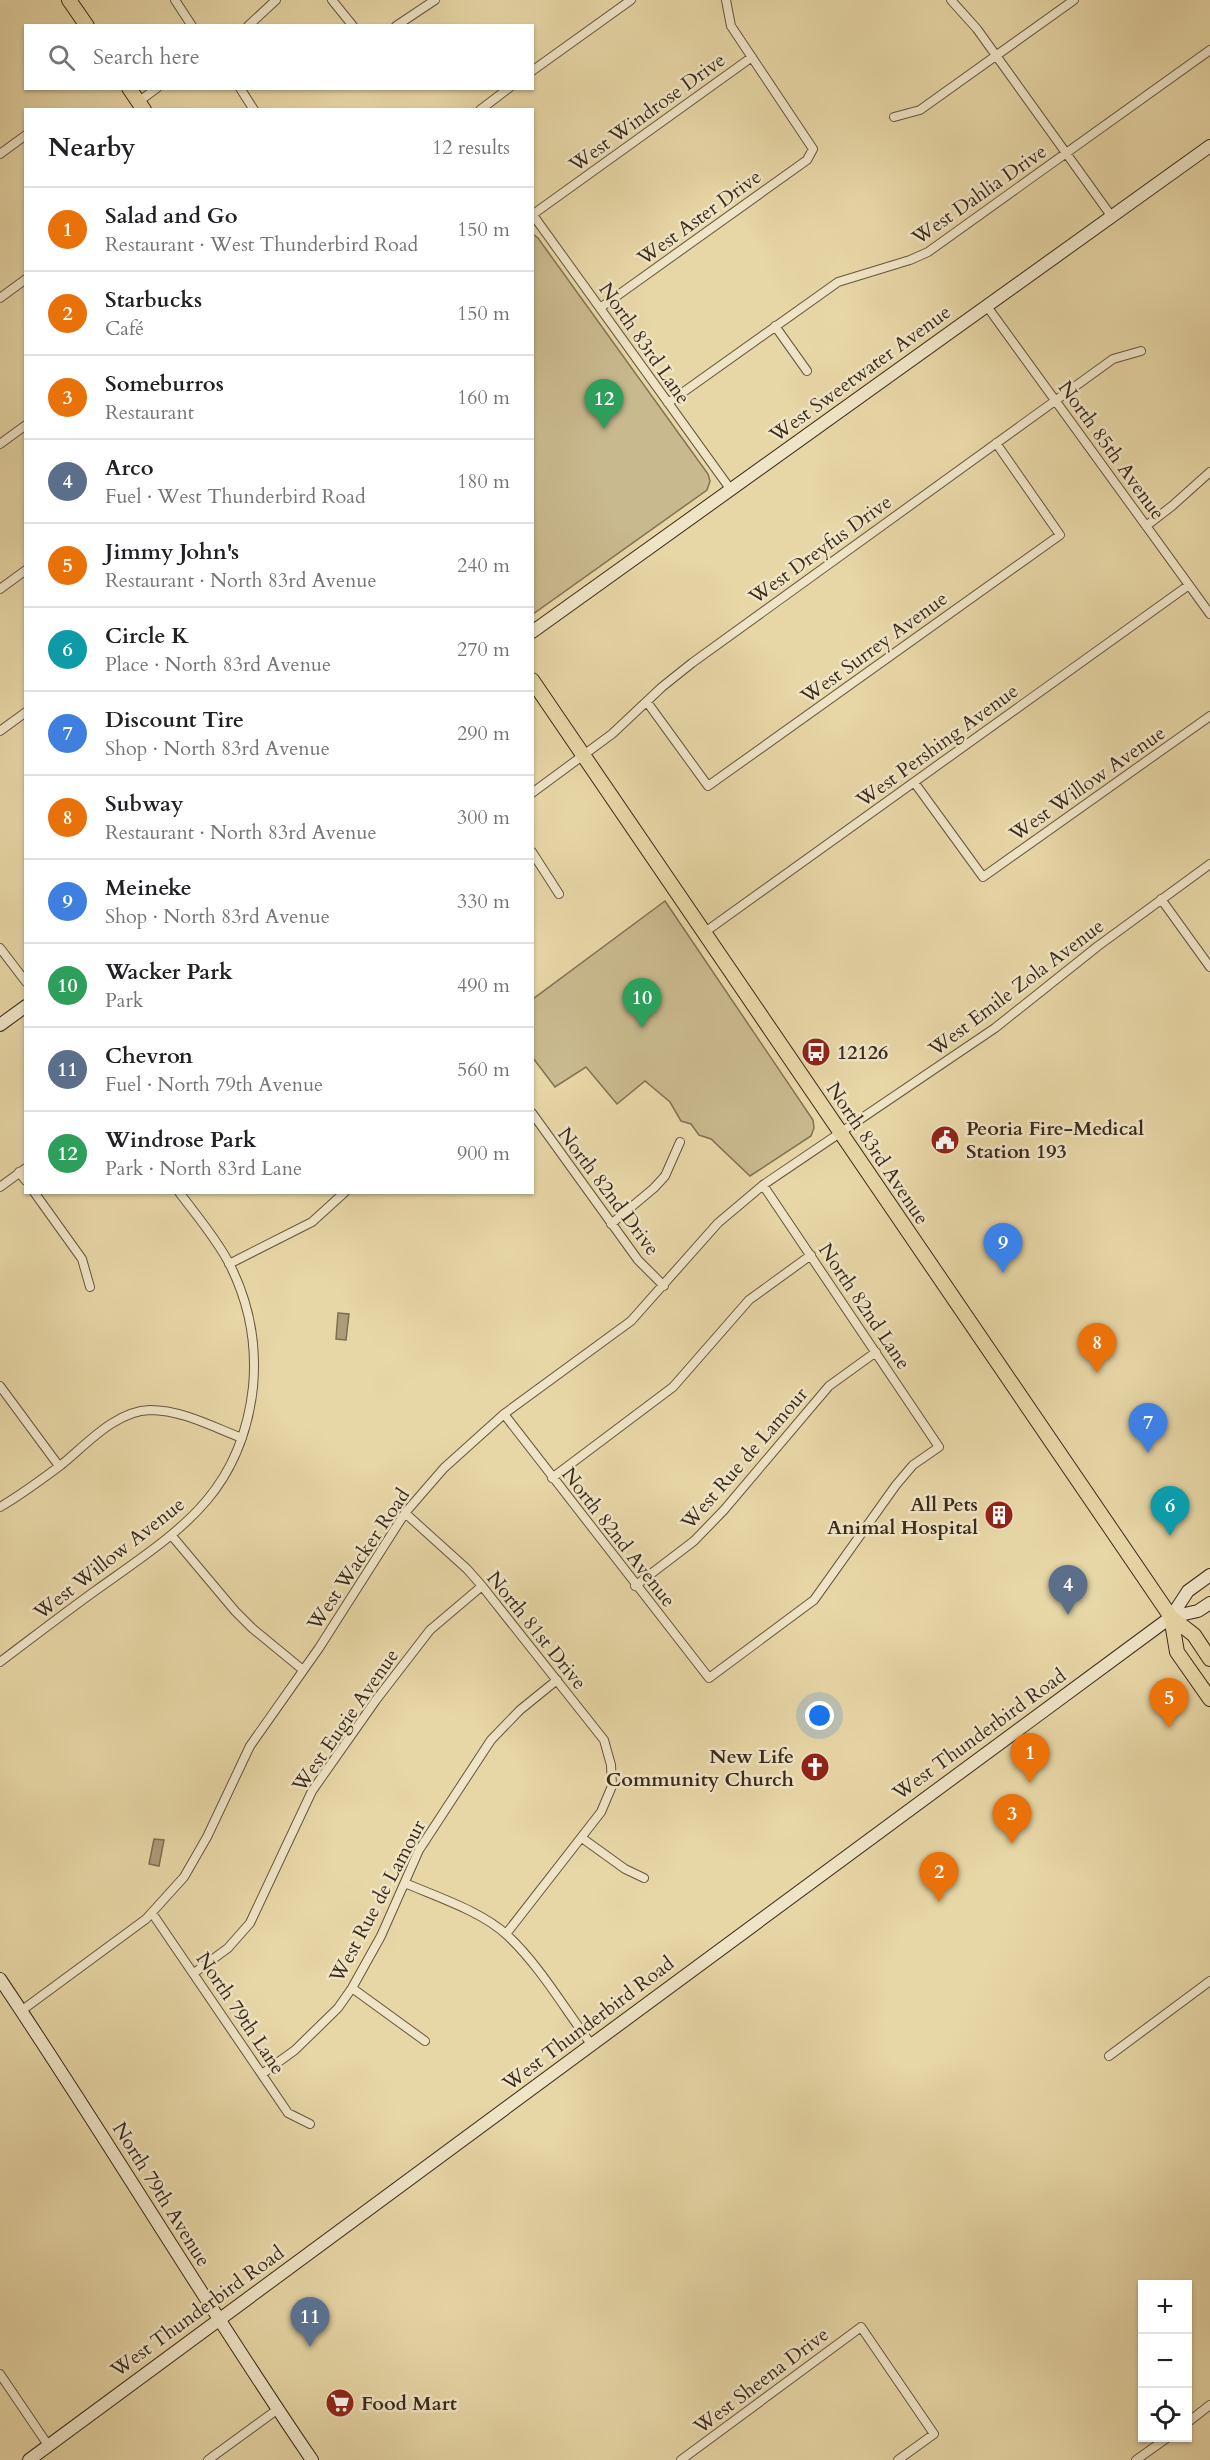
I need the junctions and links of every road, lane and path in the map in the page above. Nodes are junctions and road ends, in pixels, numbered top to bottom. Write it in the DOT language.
graph roads {
  1 [pos="69,0"];
  2 [pos="175,0"];
  3 [pos="276,0"];
  4 [pos="332,0"];
  5 [pos="435,0"];
  6 [pos="631,0"];
  7 [pos="726,0"];
  8 [pos="951,0"];
  9 [pos="1074,0"];
  10 [pos="86,24"];
  11 [pos="191,24"];
  12 [pos="250,24"];
  13 [pos="352,24"];
  14 [pos="399,24"];
  15 [pos="1210,50"];
  16 [pos="996,56"];
  17 [pos="752,57"];
  18 [pos="534,70"];
  19 [pos="130,90"];
  20 [pos="156,90"];
  21 [pos="241,90"];
  22 [pos="506,90"];
  23 [pos="141,106"];
  24 [pos="253,108"];
  25 [pos="483,108"];
  26 [pos="894,117"];
  27 [pos="24,136"];
  28 [pos="1210,146"];
  29 [pos="0,154"];
  30 [pos="1066,154"];
  31 [pos="534,214"];
  32 [pos="534,216"];
  33 [pos="1112,217"];
  34 [pos="24,280"];
  35 [pos="0,298"];
  36 [pos="986,305"];
  37 [pos="600,308"];
  38 [pos="775,326"];
  39 [pos="1141,351"];
  40 [pos="807,371"];
  41 [pos="1055,400"];
  42 [pos="668,404"];
  43 [pos="24,428"];
  44 [pos="996,443"];
  45 [pos="0,444"];
  46 [pos="1210,472"];
  47 [pos="731,490"];
  48 [pos="1146,526"];
  49 [pos="24,571"];
  50 [pos="1189,585"];
  51 [pos="0,589"];
  52 [pos="1210,614"];
  53 [pos="534,631"];
  54 [pos="534,683"];
  55 [pos="647,702"];
  56 [pos="24,713"];
  57 [pos="1210,716"];
  58 [pos="0,731"];
  59 [pos="585,756"];
  60 [pos="914,782"];
  61 [pos="534,793"];
  62 [pos="534,855"];
  63 [pos="1210,864"];
  64 [pos="559,894"];
  65 [pos="1161,899"];
  66 [pos="705,932"];
  67 [pos="0,948"];
  68 [pos="1210,967"];
  69 [pos="24,979"];
  70 [pos="24,1007"];
  71 [pos="0,1025"];
  72 [pos="534,1116"];
  73 [pos="840,1132"];
  74 [pos="681,1142"];
  75 [pos="22,1170"];
  76 [pos="763,1185"];
  77 [pos="0,1187"];
  78 [pos="35,1194"];
  79 [pos="180,1194"];
  80 [pos="343,1194"];
  81 [pos="611,1224"];
  82 [pos="811,1255"];
  83 [pos="229,1264"];
  84 [pos="664,1286"];
  85 [pos="90,1287"];
  86 [pos="876,1353"];
  87 [pos="0,1386"];
  88 [pos="504,1414"];
  89 [pos="242,1438"];
  90 [pos="59,1466"];
  91 [pos="552,1478"];
  92 [pos="0,1507"];
  93 [pos="405,1513"];
  94 [pos="172,1536"];
  95 [pos="1210,1575"];
  96 [pos="482,1586"];
  97 [pos="635,1586"];
  98 [pos="1210,1603"];
  99 [pos="1171,1617"];
  100 [pos="1210,1659"];
  101 [pos="0,1662"];
  102 [pos="303,1670"];
  103 [pos="709,1678"];
  104 [pos="558,1680"];
  105 [pos="1210,1699"];
  106 [pos="582,1838"];
  107 [pos="644,1878"];
  108 [pos="405,1883"];
  109 [pos="152,1913"];
  110 [pos="506,1934"];
  111 [pos="194,1973"];
  112 [pos="0,1979"];
  113 [pos="1210,1981"];
  114 [pos="352,1988"];
  115 [pos="21,2011"];
  116 [pos="425,2042"];
  117 [pos="591,2044"];
  118 [pos="1109,2056"];
  119 [pos="262,2074"];
  120 [pos="310,2124"];
  121 [pos="220,2318"];
  122 [pos="0,2374"];
  123 [pos="1210,2405"];
  124 [pos="278,2409"];
  125 [pos="1192,2419"];
  126 [pos="1161,2442"];
  127 [pos="48,2445"];
  128 [pos="29,2460"];
  129 [pos="208,2460"];
  130 [pos="312,2460"];
  131 [pos="681,2460"];
  132 [pos="898,2460"];
  133 [pos="1136,2460"];
  1 -- 10 [label="main road"];
  2 -- 11 [label="street"];
  3 -- 12 [label="street"];
  4 -- 13 [label="street"];
  5 -- 14 [label="street"];
  6 -- 18 [label="street"];
  7 -- 17 [label="street"];
  8 -- 16 [label="street"];
  9 -- 16 [label="street"];
  15 -- 30 [label="street, West Dahlia Drive"];
  16 -- 26 [label="street"];
  16 -- 30 [label="street"];
  17 -- 31 [label="street, West Windrose Drive"];
  17 -- 37 [label="street, West Aster Drive"];
  19 -- 23 [label="main road"];
  20 -- 23 [label="street"];
  21 -- 24 [label="street"];
  22 -- 25 [label="street"];
  27 -- 29 [label="street"];
  28 -- 33 [label="main road, West Sweetwater Avenue"];
  30 -- 33 [label="street"];
  30 -- 38 [label="street, West Dahlia Drive"];
  32 -- 37 [label="street, North 83rd Lane"];
  33 -- 36 [label="main road, West Sweetwater Avenue"];
  34 -- 35 [label="street"];
  36 -- 41 [label="street, North 85th Avenue"];
  36 -- 47 [label="main road, West Sweetwater Avenue"];
  37 -- 42 [label="street, North 83rd Lane"];
  38 -- 40 [label="street"];
  38 -- 42 [label="street, West Dahlia Drive"];
  39 -- 41 [label="street, West Dreyfus Drive"];
  41 -- 44 [label="street, West Dreyfus Drive"];
  41 -- 48 [label="street, North 85th Avenue"];
  42 -- 47 [label="street, North 83rd Lane"];
  43 -- 45 [label="street"];
  44 -- 55 [label="street, West Dreyfus Drive"];
  44 -- 55 [label="street, West Surrey Avenue"];
  46 -- 48 [label="street"];
  47 -- 53 [label="main road, West Sweetwater Avenue"];
  48 -- 50 [label="street, North 85th Avenue"];
  49 -- 51 [label="street"];
  50 -- 52 [label="street, North 85th Avenue"];
  50 -- 60 [label="street, West Pershing Avenue"];
  54 -- 59 [label="main road, North 83rd Avenue"];
  55 -- 59 [label="street, West Dreyfus Drive"];
  56 -- 58 [label="street"];
  57 -- 60 [label="street, West Willow Avenue"];
  59 -- 61 [label="street, West Dreyfus Drive"];
  59 -- 66 [label="main road, North 83rd Avenue"];
  60 -- 66 [label="street, West Pershing Avenue"];
  62 -- 64 [label="street"];
  63 -- 65 [label="street, West Emile Zola Avenue"];
  65 -- 68 [label="street"];
  65 -- 73 [label="street, West Emile Zola Avenue"];
  66 -- 73 [label="main road, North 83rd Avenue"];
  67 -- 69 [label="street"];
  70 -- 71 [label="main road"];
  72 -- 81 [label="street, North 82nd Drive"];
  73 -- 76 [label="street, West Wacker Road"];
  73 -- 99 [label="main road, North 83rd Avenue"];
  74 -- 81 [label="street"];
  75 -- 77 [label="street"];
  76 -- 82 [label="street, North 82nd Lane"];
  76 -- 84 [label="street, West Wacker Road"];
  78 -- 85 [label="street"];
  79 -- 83 [label="street, West Willow Avenue"];
  80 -- 83 [label="street"];
  81 -- 84 [label="street, North 82nd Drive"];
  82 -- 86 [label="street, North 82nd Lane"];
  82 -- 91 [label="street"];
  83 -- 89 [label="street, West Willow Avenue"];
  84 -- 88 [label="street, West Wacker Road"];
  86 -- 97 [label="street, West Rue de Lamour"];
  86 -- 103 [label="street, North 82nd Lane"];
  87 -- 90 [label="street"];
  88 -- 91 [label="street, North 82nd Avenue"];
  88 -- 93 [label="street, West Wacker Road"];
  89 -- 90 [label="street"];
  89 -- 94 [label="street, West Willow Avenue"];
  90 -- 92 [label="street"];
  91 -- 97 [label="street, North 82nd Avenue"];
  93 -- 96 [label="street, North 81st Drive"];
  93 -- 102 [label="street, West Wacker Road"];
  94 -- 101 [label="street, West Willow Avenue"];
  94 -- 102 [label="street"];
  95 -- 99 [label="main road, West Thunderbird Road"];
  96 -- 104 [label="street, North 81st Drive"];
  96 -- 111 [label="street, West Eugie Avenue"];
  97 -- 103 [label="street, North 82nd Avenue"];
  98 -- 99 [label="main road, West Thunderbird Road"];
  99 -- 100 [label="main road, North 83rd Avenue"];
  99 -- 105 [label="main road, North 83rd Avenue"];
  99 -- 117 [label="main road, West Thunderbird Road"];
  102 -- 109 [label="street, West Wacker Road"];
  104 -- 106 [label="street, North 81st Drive"];
  104 -- 108 [label="street, West Rue de Lamour"];
  106 -- 107 [label="street"];
  106 -- 110 [label="street"];
  108 -- 110 [label="street"];
  108 -- 114 [label="street, West Rue de Lamour"];
  109 -- 111 [label="street, North 79th Lane"];
  109 -- 115 [label="street, West Wacker Road"];
  110 -- 117 [label="street"];
  111 -- 119 [label="street, North 79th Lane"];
  112 -- 115 [label="main road, North 79th Avenue"];
  113 -- 118 [label="street"];
  114 -- 116 [label="street"];
  114 -- 119 [label="street, West Rue de Lamour"];
  115 -- 121 [label="main road, North 79th Avenue"];
  117 -- 121 [label="main road, West Thunderbird Road"];
  119 -- 120 [label="street, North 79th Lane"];
  121 -- 124 [label="main road, North 79th Avenue"];
  121 -- 127 [label="main road, West Thunderbird Road"];
  122 -- 127 [label="street"];
  123 -- 125 [label="street"];
  124 -- 129 [label="street"];
  124 -- 130 [label="main road, North 79th Avenue"];
  126 -- 133 [label="street"];
  127 -- 128 [label="main road, West Thunderbird Road"];
  131 -- 132 [label="street, West Sheena Drive"];
}
